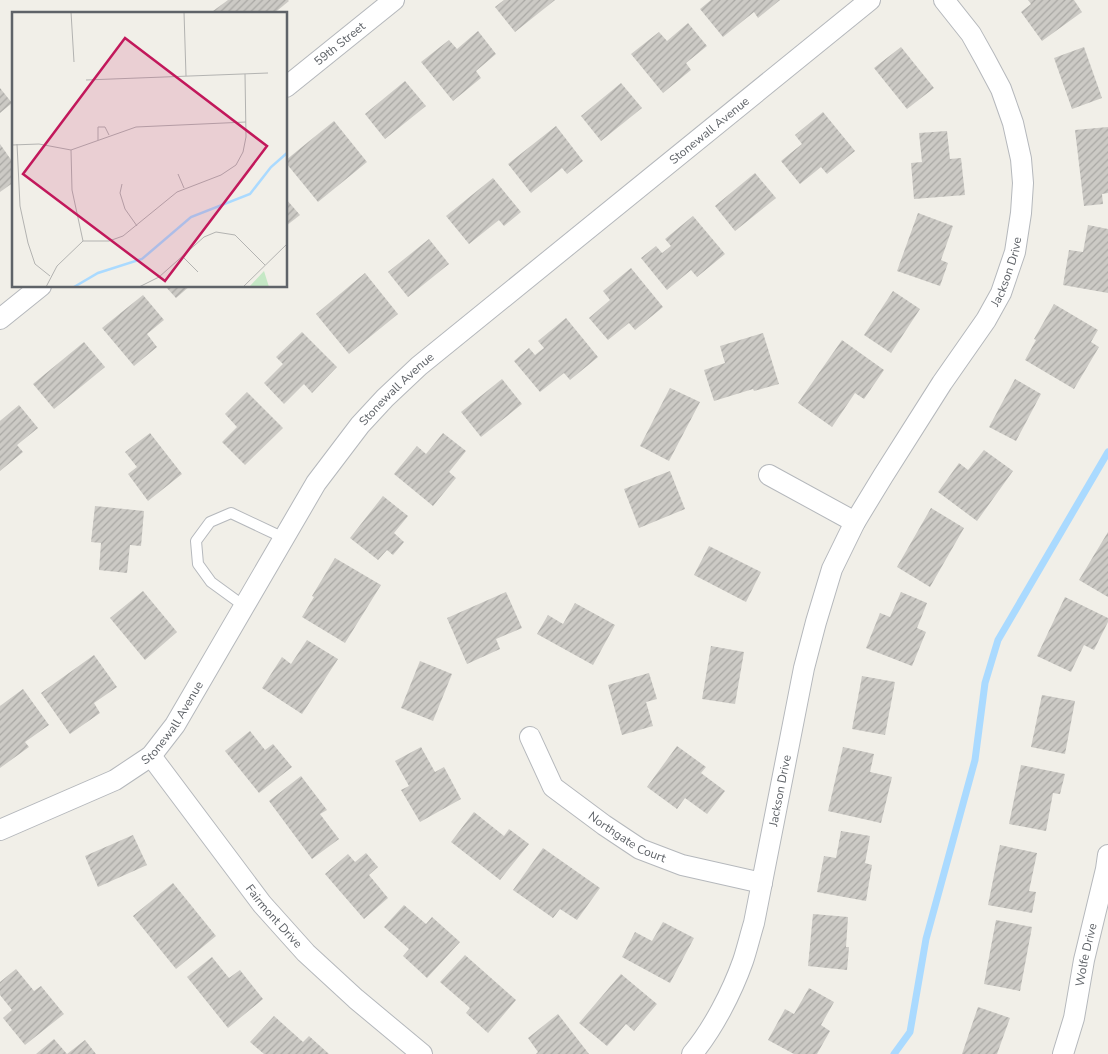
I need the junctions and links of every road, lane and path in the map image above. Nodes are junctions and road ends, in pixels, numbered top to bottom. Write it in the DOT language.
graph roads {
  1 [pos="394,0"];
  2 [pos="870,0"];
  3 [pos="944,0"];
  4 [pos="288,85"];
  5 [pos="39,288"];
  6 [pos="0,319"];
  7 [pos="769,475"];
  8 [pos="855,522"];
  9 [pos="284,538"];
  10 [pos="244,606"];
  11 [pos="530,737"];
  12 [pos="152,756"];
  13 [pos="0,830"];
  14 [pos="1107,865"];
  15 [pos="762,883"];
  16 [pos="422,1054"];
  17 [pos="692,1054"];
  18 [pos="1063,1054"];
  1 -- 4 [label="street, 59th Street"];
  2 -- 9 [label="street, Stonewall Avenue"];
  3 -- 8 [label="street, Jackson Drive"];
  5 -- 6 [label="street"];
  7 -- 8 [label="street"];
  8 -- 15 [label="street, Jackson Drive"];
  9 -- 10 [label="street, Stonewall Avenue"];
  9 -- 10 [label="lane"];
  10 -- 12 [label="street, Stonewall Avenue"];
  11 -- 15 [label="street, Northgate Court"];
  12 -- 13 [label="street, Stonewall Avenue"];
  12 -- 16 [label="street, Fairmont Drive"];
  14 -- 18 [label="street, Wolfe Drive"];
  15 -- 17 [label="street, Jackson Drive"];
}
